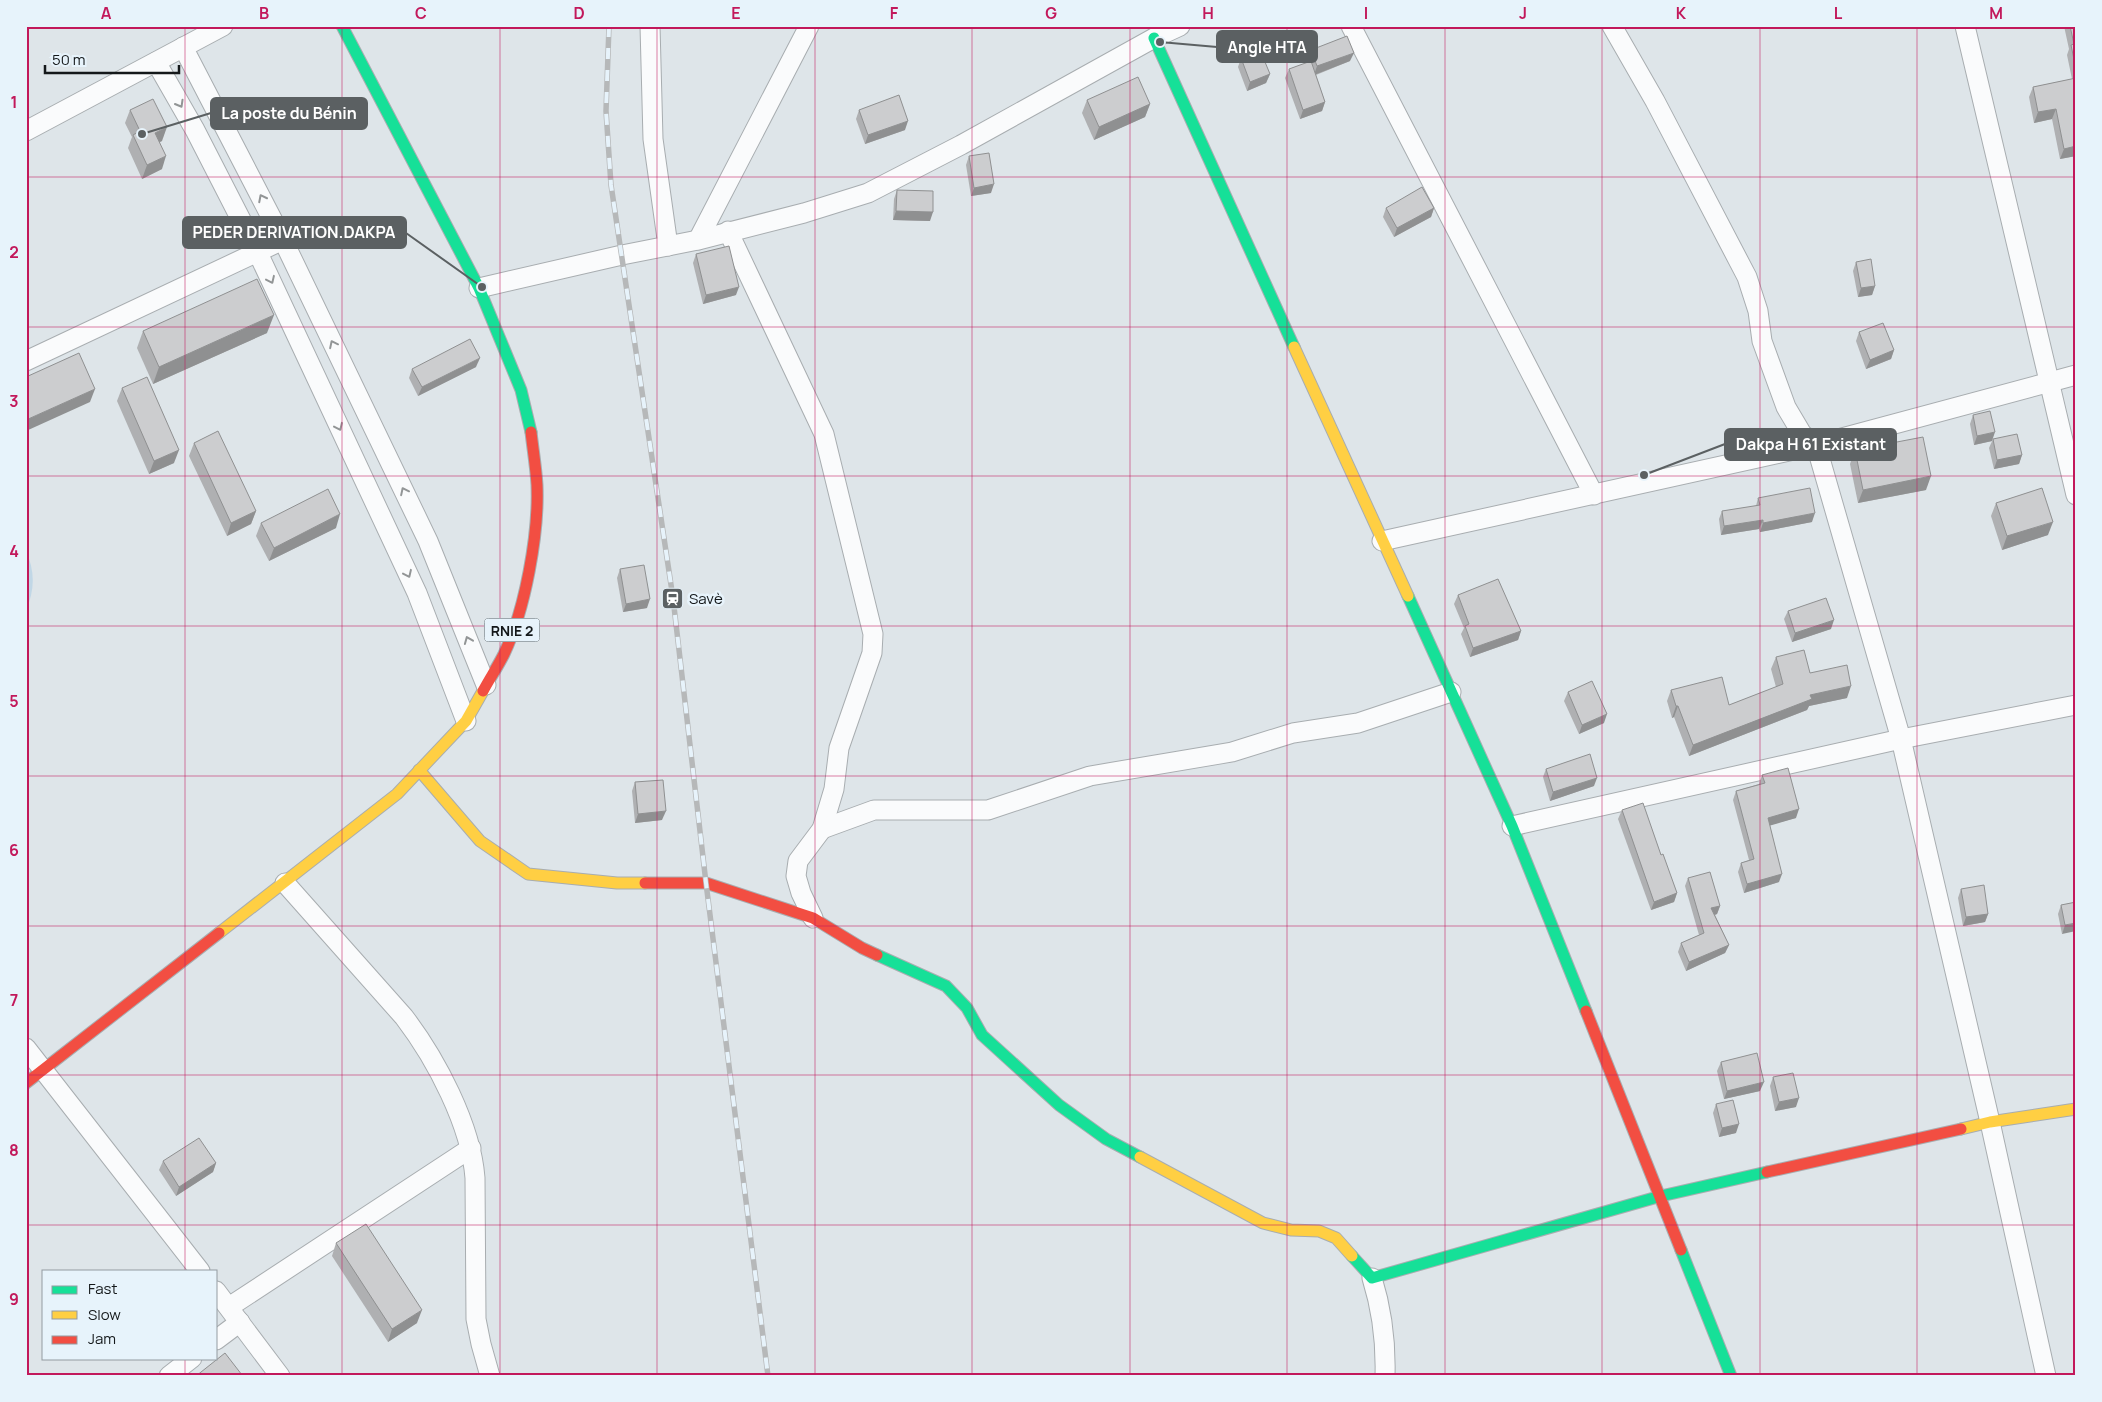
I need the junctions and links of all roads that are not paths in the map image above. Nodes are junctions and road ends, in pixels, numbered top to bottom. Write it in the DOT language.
graph roads {
  1 [pos="223,26"];
  2 [pos="342,26"];
  3 [pos="650,26"];
  4 [pos="808,26"];
  5 [pos="1180,26"];
  6 [pos="1351,26"];
  7 [pos="1612,26"];
  8 [pos="1965,26"];
  9 [pos="1154,38"];
  10 [pos="184,47"];
  11 [pos="156,62"];
  12 [pos="28,125"];
  13 [pos="728,232"];
  14 [pos="283,240"];
  15 [pos="698,240"];
  16 [pos="668,246"];
  17 [pos="258,252"];
  18 [pos="479,288"];
  19 [pos="26,361"];
  20 [pos="2076,375"];
  21 [pos="2050,381"];
  22 [pos="1816,445"];
  23 [pos="1594,495"];
  24 [pos="2076,495"];
  25 [pos="1382,541"];
  26 [pos="486,686"];
  27 [pos="1451,692"];
  28 [pos="2076,706"];
  29 [pos="466,721"];
  30 [pos="1901,739"];
  31 [pos="419,770"];
  32 [pos="1512,826"];
  33 [pos="822,829"];
  34 [pos="285,883"];
  35 [pos="813,918"];
  36 [pos="26,1048"];
  37 [pos="44,1070"];
  38 [pos="26,1084"];
  39 [pos="2076,1109"];
  40 [pos="1990,1122"];
  41 [pos="471,1148"];
  42 [pos="1661,1196"];
  43 [pos="199,1270"];
  44 [pos="1372,1278"];
  45 [pos="218,1294"];
  46 [pos="228,1307"];
  47 [pos="240,1322"];
  48 [pos="218,1338"];
  49 [pos="189,1360"];
  50 [pos="169,1376"];
  51 [pos="280,1376"];
  52 [pos="490,1376"];
  53 [pos="1385,1376"];
  54 [pos="1731,1376"];
  55 [pos="2046,1376"];
  1 -- 10 [label="street"];
  2 -- 18 [label="street, RNIE 2"];
  3 -- 16 [label="street"];
  4 -- 15 [label="street"];
  5 -- 9 [label="street"];
  6 -- 23 [label="street"];
  7 -- 22 [label="street"];
  8 -- 21 [label="street"];
  9 -- 13 [label="street"];
  9 -- 25 [label="street"];
  10 -- 11 [label="street"];
  14 -- 10 [label="street, one-way"];
  11 -- 12 [label="street"];
  11 -- 17 [label="street, one-way"];
  13 -- 15 [label="street"];
  13 -- 33 [label="street"];
  14 -- 17 [label="street"];
  26 -- 14 [label="street, one-way"];
  15 -- 16 [label="street"];
  16 -- 18 [label="street"];
  17 -- 19 [label="street"];
  17 -- 29 [label="street, one-way"];
  18 -- 26 [label="street, RNIE 2"];
  20 -- 21 [label="street"];
  21 -- 22 [label="street"];
  21 -- 24 [label="street"];
  22 -- 23 [label="street"];
  22 -- 30 [label="street"];
  23 -- 25 [label="street"];
  25 -- 27 [label="street"];
  26 -- 29 [label="street, RNIE 2"];
  27 -- 32 [label="street"];
  27 -- 33 [label="street"];
  28 -- 30 [label="street"];
  29 -- 31 [label="street, RNIE 2"];
  30 -- 32 [label="street"];
  30 -- 40 [label="street"];
  31 -- 34 [label="street, RNIE 2"];
  31 -- 35 [label="street"];
  32 -- 42 [label="street"];
  33 -- 35 [label="street"];
  34 -- 37 [label="street, RNIE 2"];
  34 -- 41 [label="street"];
  35 -- 44 [label="street"];
  36 -- 37 [label="street"];
  37 -- 38 [label="street, RNIE 2"];
  37 -- 43 [label="street"];
  39 -- 40 [label="street"];
  40 -- 42 [label="street"];
  40 -- 55 [label="street"];
  41 -- 46 [label="street"];
  41 -- 52 [label="street"];
  42 -- 44 [label="street"];
  42 -- 54 [label="street"];
  44 -- 53 [label="street"];
  45 -- 46 [label="street"];
  46 -- 47 [label="street"];
  47 -- 48 [label="street"];
  47 -- 51 [label="street"];
  49 -- 50 [label="street"];
}
